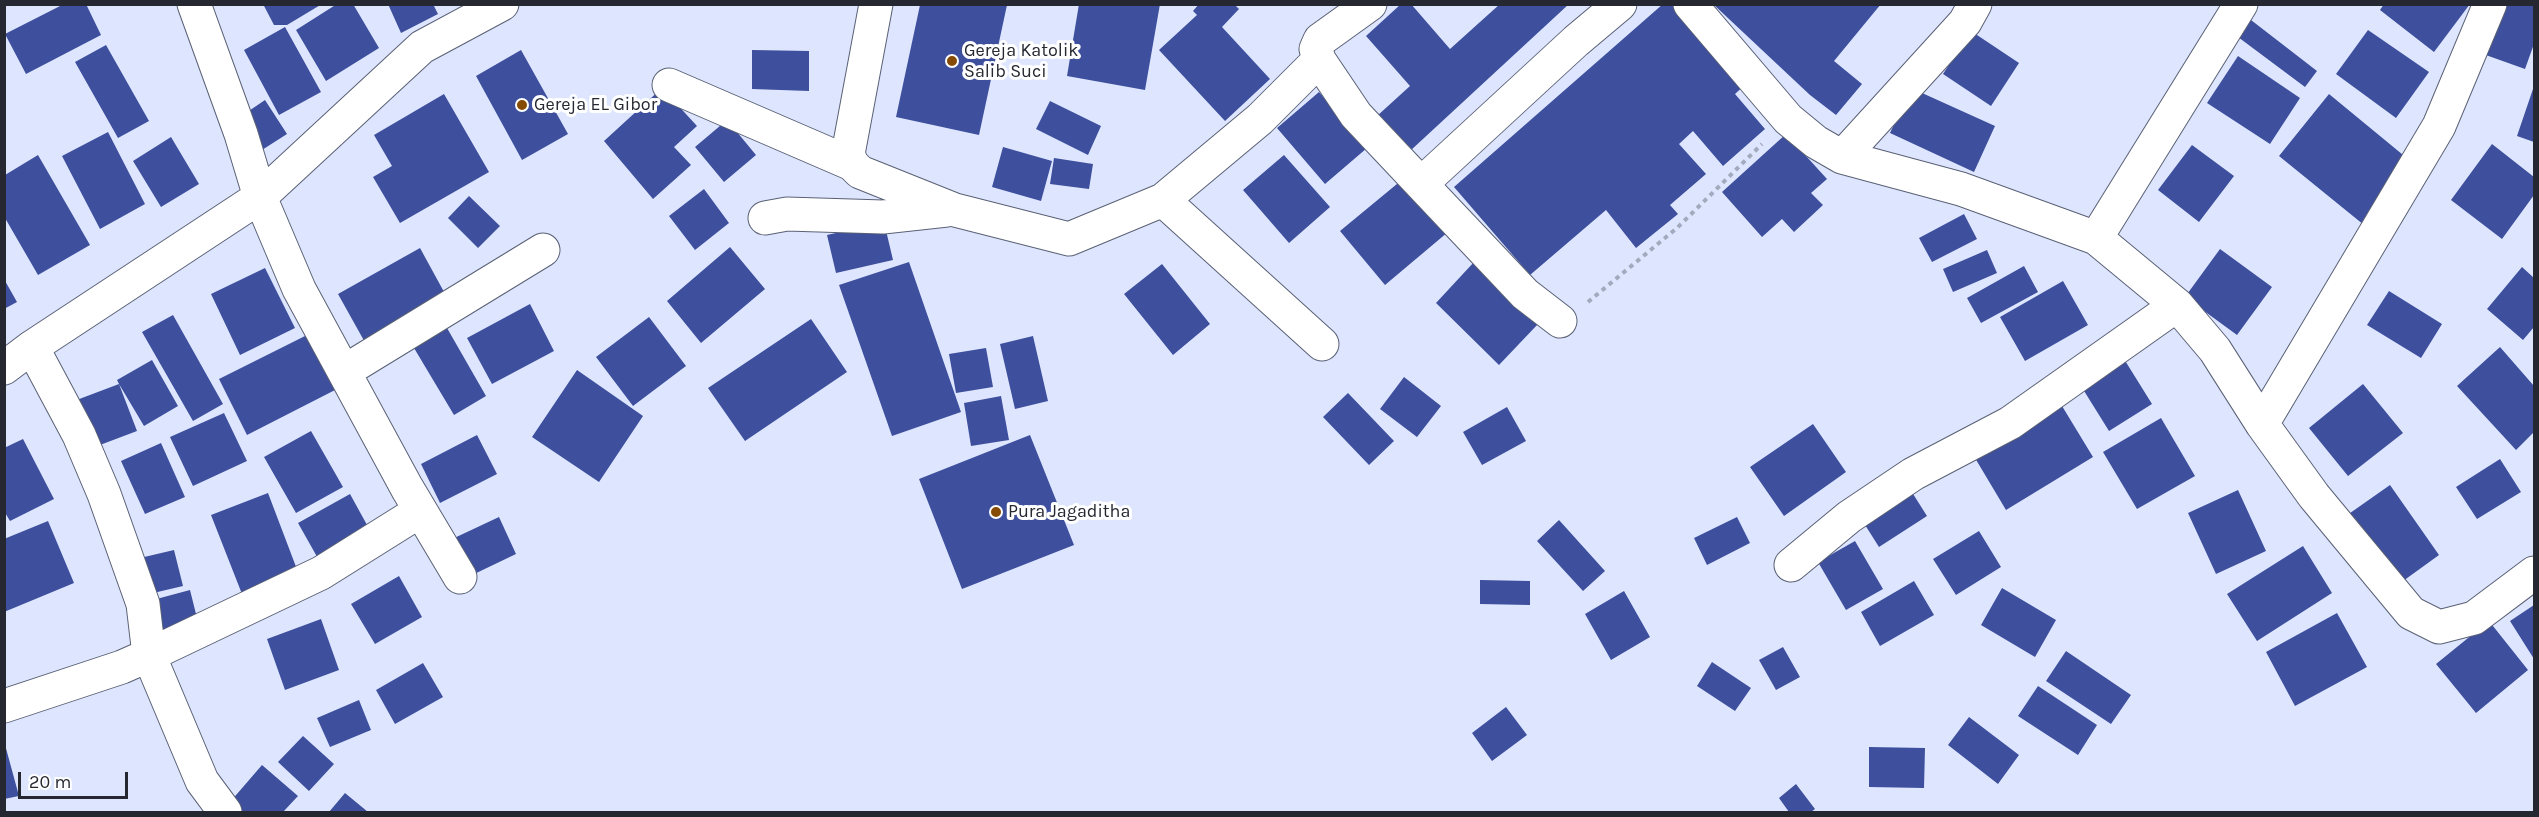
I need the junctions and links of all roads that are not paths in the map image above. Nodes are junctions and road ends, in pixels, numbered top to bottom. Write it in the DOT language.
graph roads {
  1 [pos="194,4"];
  2 [pos="502,4"];
  3 [pos="876,4"];
  4 [pos="1370,4"];
  5 [pos="1620,4"];
  6 [pos="1690,4"];
  7 [pos="1975,4"];
  8 [pos="2241,4"];
  9 [pos="2490,4"];
  10 [pos="1318,60"];
  11 [pos="669,85"];
  12 [pos="1842,156"];
  13 [pos="852,164"];
  14 [pos="1420,184"];
  15 [pos="260,197"];
  16 [pos="1163,200"];
  17 [pos="955,210"];
  18 [pos="765,218"];
  19 [pos="2096,238"];
  20 [pos="543,250"];
  21 [pos="2177,305"];
  22 [pos="1560,321"];
  23 [pos="1322,344"];
  24 [pos="32,347"];
  25 [pos="4,368"];
  26 [pos="345,371"];
  27 [pos="2262,424"];
  28 [pos="420,511"];
  29 [pos="1791,565"];
  30 [pos="2535,573"];
  31 [pos="460,577"];
  32 [pos="149,655"];
  33 [pos="4,706"];
  34 [pos="225,813"];
  1 -- 15 [label="street"];
  2 -- 15 [label="street"];
  3 -- 13 [label="street"];
  4 -- 10 [label="street"];
  5 -- 14 [label="street"];
  6 -- 12 [label="street"];
  7 -- 12 [label="street"];
  8 -- 19 [label="street"];
  9 -- 27 [label="street"];
  10 -- 14 [label="street"];
  10 -- 16 [label="street"];
  11 -- 13 [label="street"];
  12 -- 19 [label="street"];
  13 -- 17 [label="street"];
  14 -- 22 [label="street"];
  15 -- 24 [label="street"];
  15 -- 26 [label="street"];
  16 -- 17 [label="street"];
  16 -- 23 [label="street"];
  17 -- 18 [label="street"];
  19 -- 21 [label="street"];
  20 -- 26 [label="street"];
  21 -- 27 [label="street"];
  21 -- 29 [label="street"];
  24 -- 25 [label="street"];
  24 -- 32 [label="street"];
  26 -- 28 [label="street"];
  27 -- 30 [label="street"];
  28 -- 31 [label="street"];
  28 -- 32 [label="street"];
  32 -- 33 [label="street"];
  32 -- 34 [label="street"];
}
